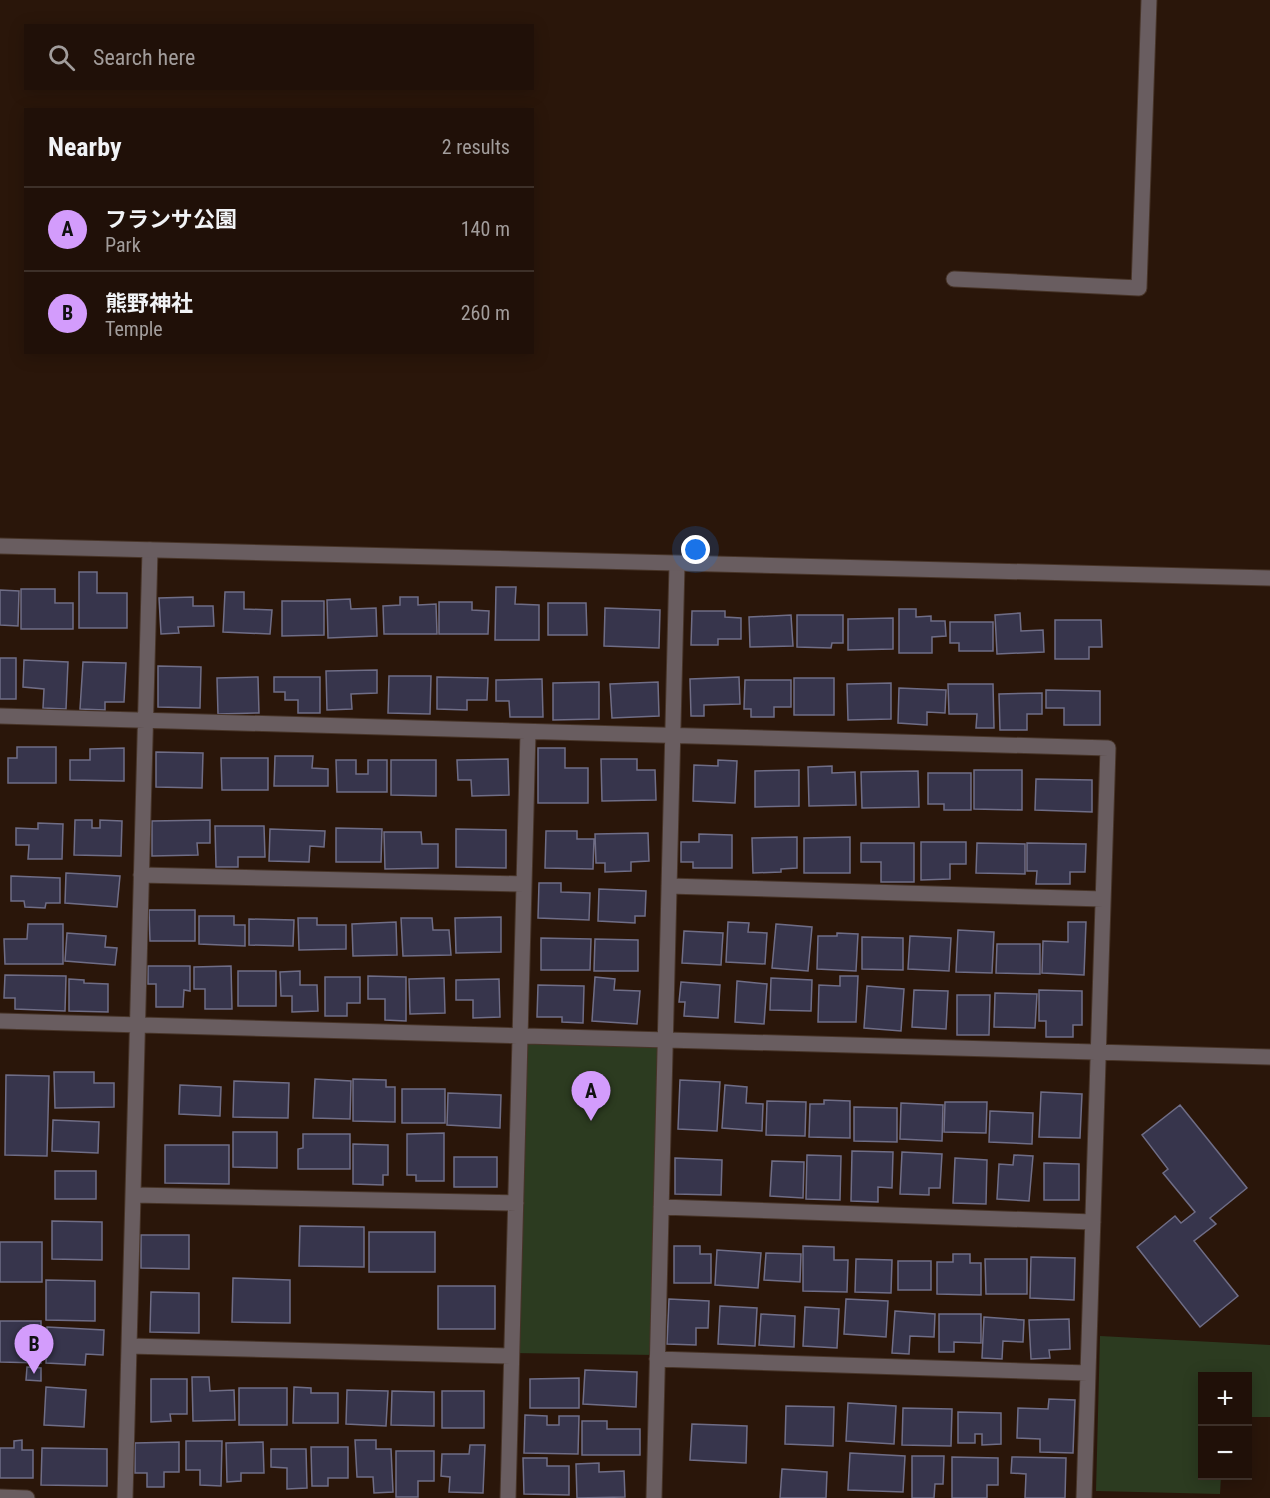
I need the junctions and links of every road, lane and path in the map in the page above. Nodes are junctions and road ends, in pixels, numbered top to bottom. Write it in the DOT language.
graph roads {
  1 [pos="1149,0"];
  2 [pos="954,279"];
  3 [pos="0,546"];
  4 [pos="150,550"];
  5 [pos="677,564"];
  6 [pos="1270,578"];
  7 [pos="0,716"];
  8 [pos="146,720"];
  9 [pos="528,732"];
  10 [pos="672,736"];
  11 [pos="141,876"];
  12 [pos="524,884"];
  13 [pos="669,885"];
  14 [pos="1103,899"];
  15 [pos="0,1021"];
  16 [pos="138,1024"];
  17 [pos="520,1035"];
  18 [pos="665,1039"];
  19 [pos="1098,1052"];
  20 [pos="1270,1056"];
  21 [pos="133,1195"];
  22 [pos="516,1203"];
  23 [pos="661,1207"];
  24 [pos="1093,1222"];
  25 [pos="129,1346"];
  26 [pos="511,1356"];
  27 [pos="657,1359"];
  28 [pos="1088,1373"];
  29 [pos="0,1497"];
  30 [pos="27,1498"];
  31 [pos="125,1498"];
  32 [pos="507,1498"];
  33 [pos="654,1498"];
  34 [pos="1084,1498"];
  1 -- 2 [label="street"];
  3 -- 4 [label="street"];
  4 -- 5 [label="street"];
  4 -- 8 [label="street"];
  5 -- 6 [label="street"];
  5 -- 10 [label="street"];
  7 -- 8 [label="street"];
  8 -- 9 [label="street"];
  8 -- 11 [label="street"];
  9 -- 10 [label="street"];
  9 -- 12 [label="street"];
  10 -- 13 [label="street"];
  10 -- 14 [label="street"];
  11 -- 12 [label="street"];
  11 -- 16 [label="street"];
  12 -- 17 [label="street"];
  13 -- 14 [label="street"];
  13 -- 18 [label="street"];
  14 -- 19 [label="street"];
  15 -- 16 [label="street"];
  16 -- 17 [label="street"];
  16 -- 21 [label="street"];
  17 -- 18 [label="street"];
  17 -- 22 [label="street"];
  18 -- 19 [label="street"];
  18 -- 23 [label="street"];
  19 -- 20 [label="street"];
  19 -- 24 [label="street"];
  21 -- 22 [label="street"];
  21 -- 25 [label="street"];
  22 -- 26 [label="street"];
  23 -- 24 [label="street"];
  23 -- 27 [label="street"];
  24 -- 28 [label="street"];
  25 -- 26 [label="street"];
  25 -- 31 [label="street"];
  26 -- 32 [label="street"];
  27 -- 28 [label="street"];
  27 -- 33 [label="street"];
  28 -- 34 [label="street"];
  29 -- 30 [label="street"];
}
